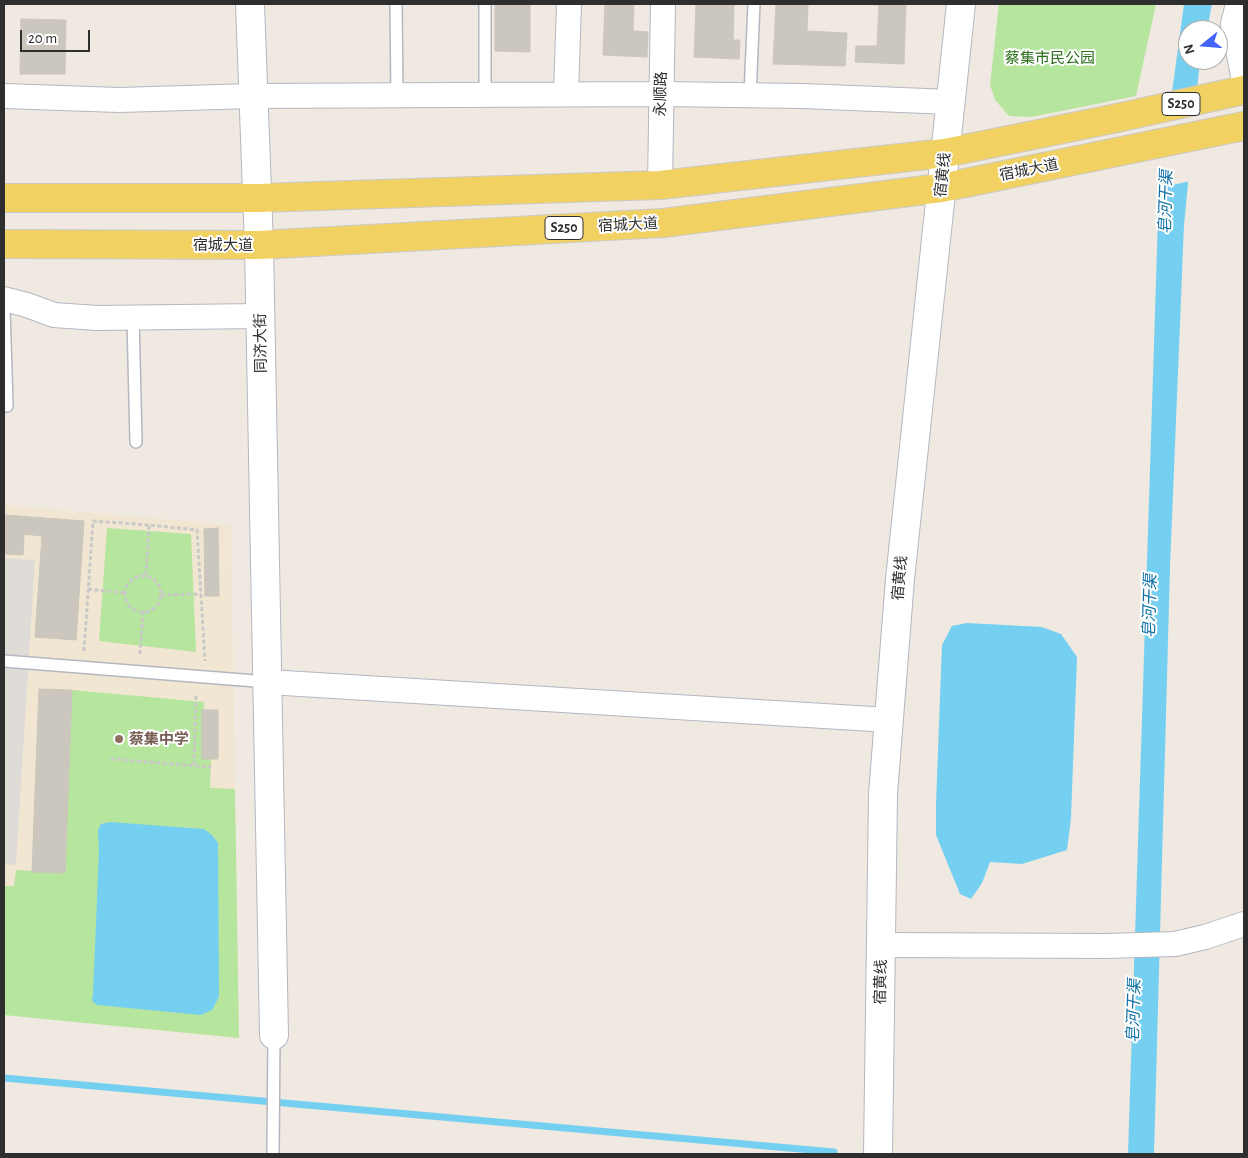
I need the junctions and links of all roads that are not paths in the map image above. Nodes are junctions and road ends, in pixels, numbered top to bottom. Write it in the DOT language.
graph roads {
  1 [pos="250,4"];
  2 [pos="396,4"];
  3 [pos="485,4"];
  4 [pos="569,4"];
  5 [pos="663,4"];
  6 [pos="754,4"];
  7 [pos="961,4"];
  8 [pos="1238,4"];
  9 [pos="1244,81"];
  10 [pos="1244,90"];
  11 [pos="566,94"];
  12 [pos="661,94"];
  13 [pos="397,95"];
  14 [pos="485,95"];
  15 [pos="750,95"];
  16 [pos="4,96"];
  17 [pos="252,96"];
  18 [pos="950,102"];
  19 [pos="1244,126"];
  20 [pos="945,153"];
  21 [pos="660,185"];
  22 [pos="941,188"];
  23 [pos="4,198"];
  24 [pos="258,198"];
  25 [pos="4,244"];
  26 [pos="259,245"];
  27 [pos="4,299"];
  28 [pos="4,308"];
  29 [pos="261,316"];
  30 [pos="133,318"];
  31 [pos="7,406"];
  32 [pos="136,442"];
  33 [pos="4,661"];
  34 [pos="268,682"];
  35 [pos="889,720"];
  36 [pos="1244,924"];
  37 [pos="882,945"];
  38 [pos="274,1035"];
  39 [pos="273,1154"];
  40 [pos="878,1154"];
  1 -- 17 [label="main road, 同济大街"];
  2 -- 13 [label="lane"];
  3 -- 14 [label="lane"];
  4 -- 11 [label="street"];
  5 -- 12 [label="street, 永顺路"];
  6 -- 15 [label="lane"];
  7 -- 18 [label="main road, 宿黄线"];
  8 -- 9 [label="street"];
  10 -- 20 [label="main road, S250"];
  11 -- 12 [label="street"];
  11 -- 14 [label="street"];
  12 -- 15 [label="street"];
  12 -- 21 [label="street, 永顺路"];
  13 -- 14 [label="street"];
  13 -- 17 [label="street"];
  15 -- 18 [label="street"];
  16 -- 17 [label="street"];
  17 -- 24 [label="main road, 同济大街"];
  18 -- 20 [label="main road, 宿黄线"];
  19 -- 22 [label="main road, 宿城大道 / S250"];
  20 -- 21 [label="main road, S250"];
  20 -- 22 [label="main road, 宿黄线"];
  21 -- 24 [label="main road, S250"];
  22 -- 26 [label="main road, 宿城大道 / S250"];
  22 -- 35 [label="main road, 宿黄线"];
  23 -- 24 [label="main road, S250"];
  24 -- 26 [label="main road, 同济大街"];
  25 -- 26 [label="main road, 宿城大道 / S250"];
  26 -- 29 [label="main road, 同济大街"];
  27 -- 30 [label="street"];
  28 -- 31 [label="lane"];
  29 -- 30 [label="street"];
  29 -- 34 [label="main road, 同济大街"];
  30 -- 32 [label="lane"];
  33 -- 34 [label="lane"];
  34 -- 35 [label="street"];
  34 -- 38 [label="main road, 同济大街"];
  35 -- 37 [label="main road, 宿黄线"];
  36 -- 37 [label="street"];
  37 -- 40 [label="main road, 宿黄线"];
  38 -- 39 [label="lane"];
}
